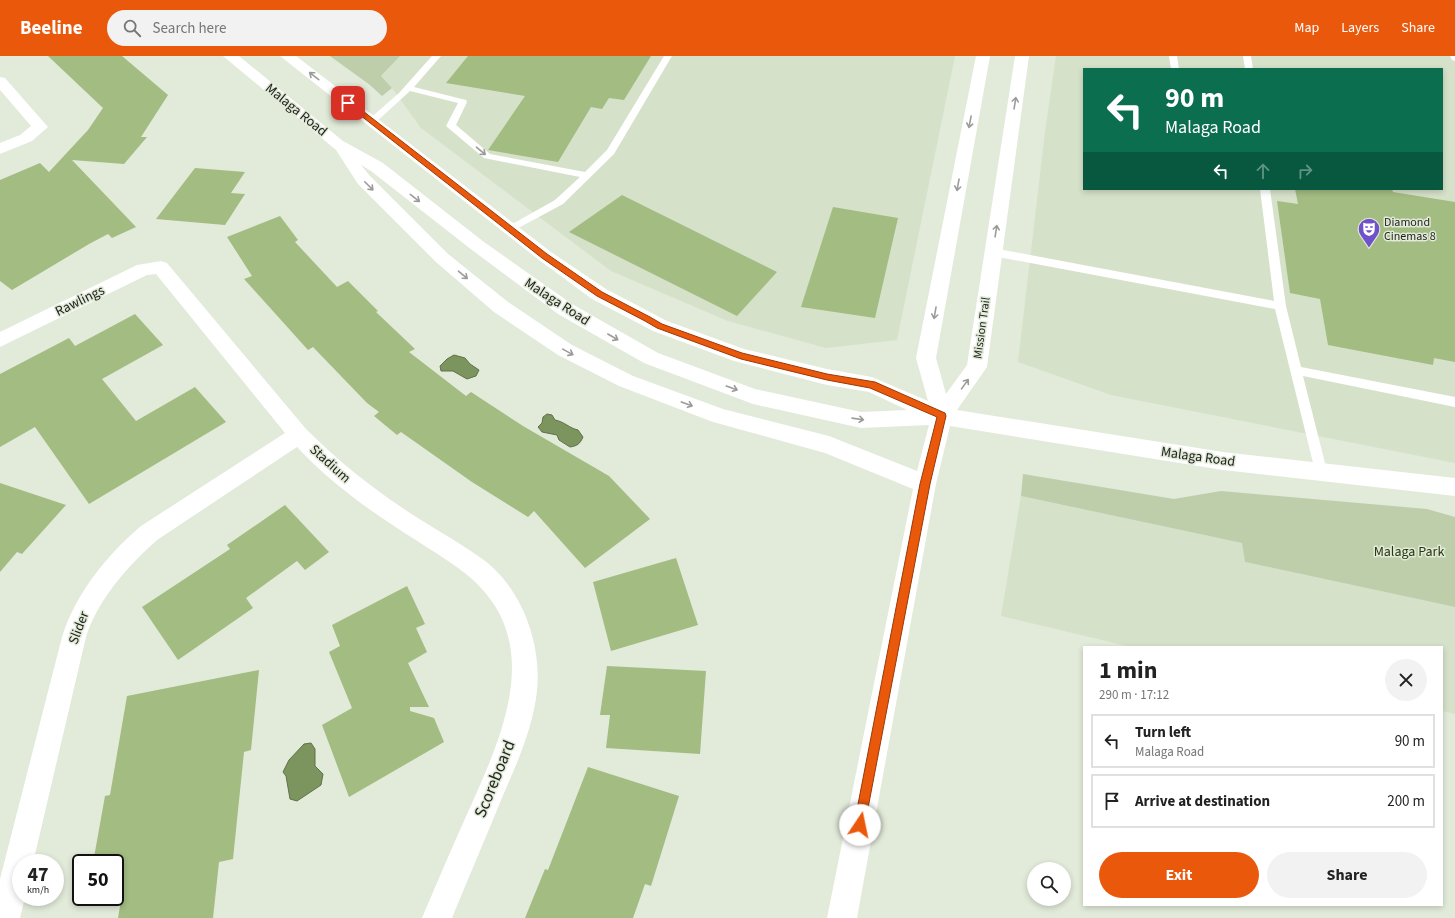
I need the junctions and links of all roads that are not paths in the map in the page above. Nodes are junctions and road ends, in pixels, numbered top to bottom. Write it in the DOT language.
graph roads {
  1 [pos="230,56"];
  2 [pos="287,56"];
  3 [pos="437,56"];
  4 [pos="668,56"];
  5 [pos="983,56"];
  6 [pos="1022,56"];
  7 [pos="1173,56"];
  8 [pos="1247,56"];
  9 [pos="1175,68"];
  10 [pos="1249,68"];
  11 [pos="0,81"];
  12 [pos="408,88"];
  13 [pos="372,121"];
  14 [pos="337,144"];
  15 [pos="0,149"];
  16 [pos="587,175"];
  17 [pos="1265,190"];
  18 [pos="511,229"];
  19 [pos="993,252"];
  20 [pos="161,266"];
  21 [pos="1280,306"];
  22 [pos="0,340"];
  23 [pos="1296,370"];
  24 [pos="1455,402"];
  25 [pos="942,416"];
  26 [pos="299,435"];
  27 [pos="1321,471"];
  28 [pos="925,484"];
  29 [pos="1455,487"];
  30 [pos="520,634"];
  31 [pos="5,918"];
  32 [pos="437,918"];
  33 [pos="842,918"];
  1 -- 14 [label="street, Malaga Road"];
  13 -- 2 [label="street, Malaga Road, one-way"];
  3 -- 12 [label="lane"];
  4 -- 16 [label="lane"];
  5 -- 25 [label="street, one-way"];
  19 -- 6 [label="street, Mission Trail, one-way"];
  7 -- 9 [label="lane"];
  8 -- 10 [label="lane"];
  11 -- 15 [label="street"];
  12 -- 13 [label="lane"];
  12 -- 16 [label="lane, one-way"];
  13 -- 18 [label="street, Malaga Road"];
  14 -- 25 [label="street, Malaga Road, one-way"];
  14 -- 28 [label="street, one-way"];
  16 -- 18 [label="lane"];
  17 -- 21 [label="lane"];
  18 -- 25 [label="street, Malaga Road"];
  19 -- 21 [label="lane"];
  25 -- 19 [label="street, Mission Trail, one-way"];
  20 -- 22 [label="street, Rawlings"];
  20 -- 26 [label="street, Stadium"];
  21 -- 23 [label="lane"];
  23 -- 24 [label="lane"];
  23 -- 27 [label="lane"];
  25 -- 27 [label="street, Malaga Road"];
  25 -- 28 [label="street"];
  26 -- 30 [label="street, Stadium"];
  26 -- 31 [label="street, Slider"];
  27 -- 29 [label="street, Malaga Road"];
  28 -- 33 [label="street"];
  30 -- 32 [label="street, Scoreboard"];
}
